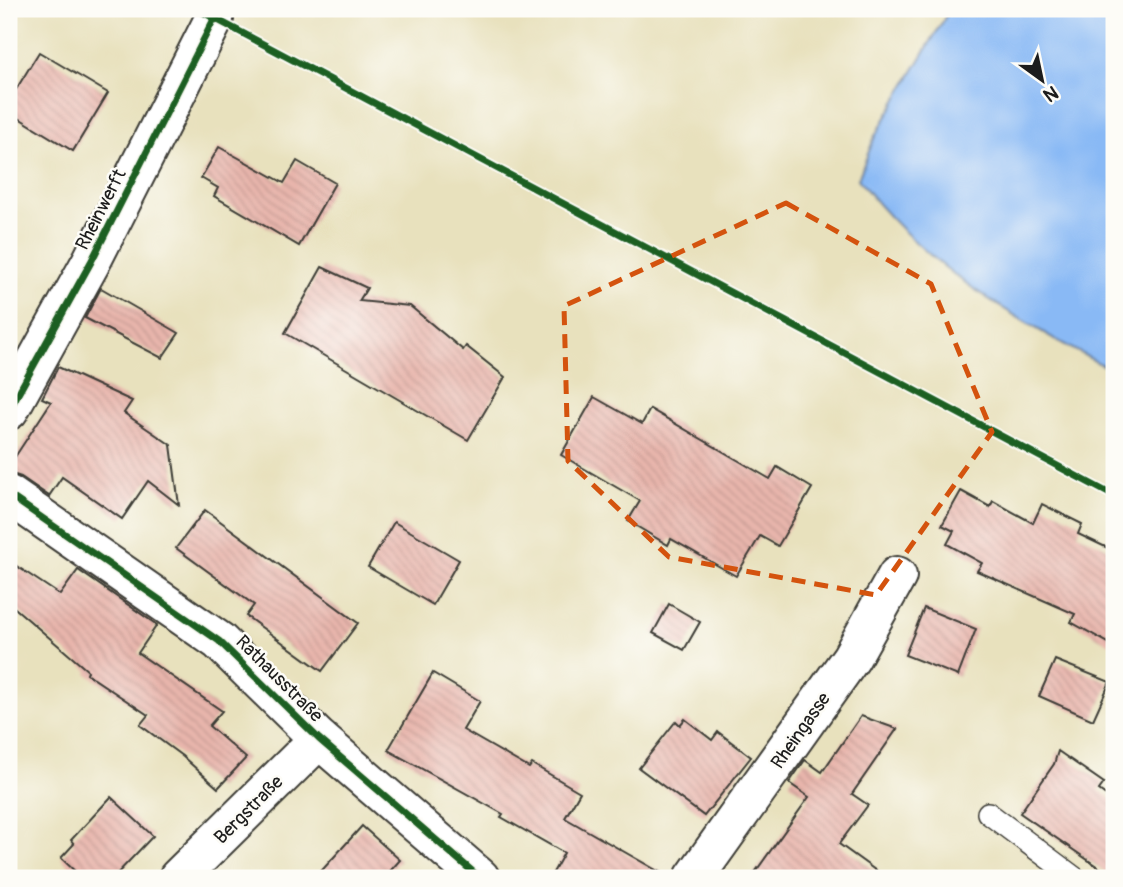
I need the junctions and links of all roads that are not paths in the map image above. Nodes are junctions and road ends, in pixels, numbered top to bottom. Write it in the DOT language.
graph roads {
  1 [pos="214,19"];
  2 [pos="9,410"];
  3 [pos="9,495"];
  4 [pos="897,576"];
  5 [pos="319,739"];
  6 [pos="988,813"];
  7 [pos="178,878"];
  8 [pos="480,878"];
  9 [pos="694,878"];
  10 [pos="1075,878"];
  1 -- 2 [label="street, Rheinwerft"];
  3 -- 5 [label="street, Rathausstraße"];
  4 -- 9 [label="street, Rheingasse"];
  5 -- 7 [label="street, Bergstraße"];
  5 -- 8 [label="street, Rathausstraße"];
  6 -- 10 [label="lane"];
}
